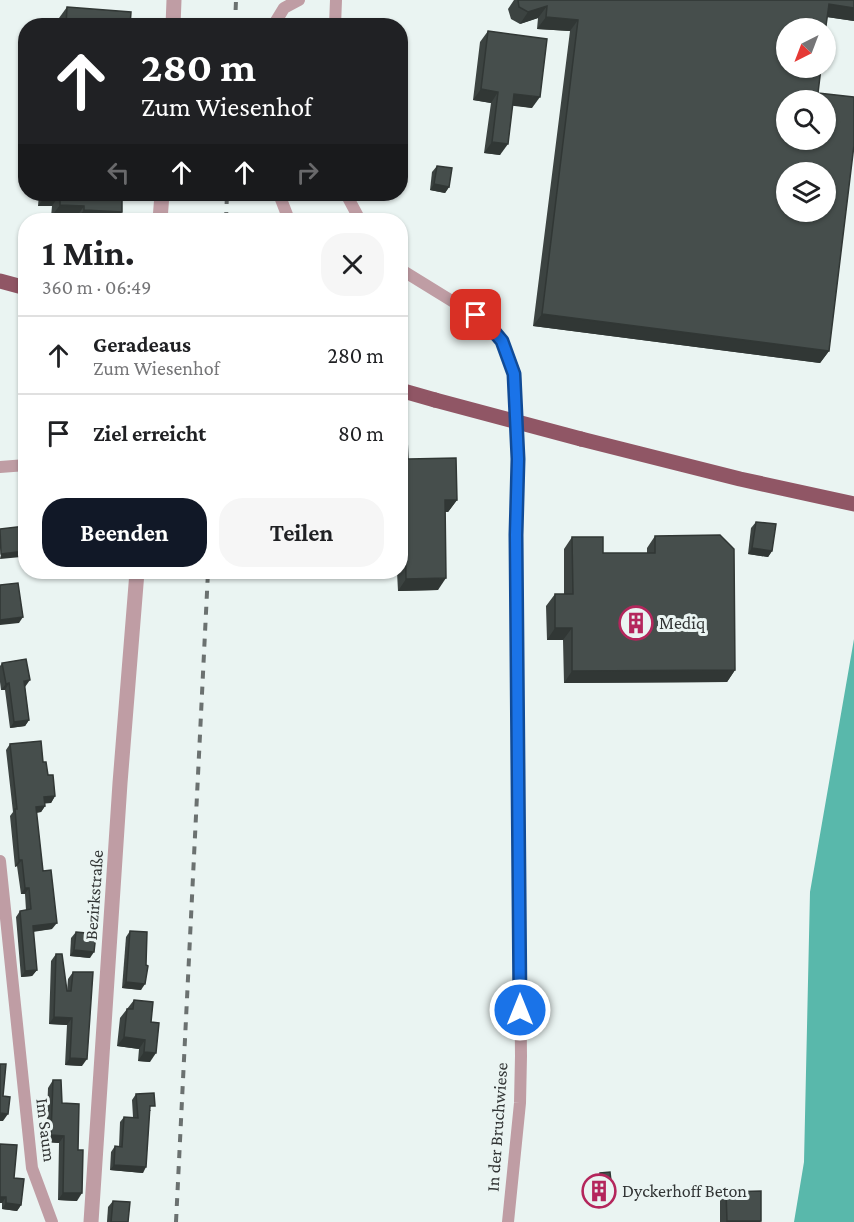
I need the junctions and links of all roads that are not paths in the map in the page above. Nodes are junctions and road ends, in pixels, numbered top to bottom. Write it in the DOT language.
graph roads {
  1 [pos="174,0"];
  2 [pos="299,0"];
  3 [pos="336,0"];
  4 [pos="173,18"];
  5 [pos="278,18"];
  6 [pos="335,18"];
  7 [pos="408,274"];
  8 [pos="0,281"];
  9 [pos="18,286"];
  10 [pos="408,392"];
  11 [pos="18,466"];
  12 [pos="0,467"];
  13 [pos="854,504"];
  14 [pos="135,579"];
  15 [pos="0,861"];
  16 [pos="52,1222"];
  17 [pos="92,1222"];
  18 [pos="508,1222"];
  1 -- 4 [label="street"];
  2 -- 5 [label="street"];
  3 -- 6 [label="street"];
  7 -- 18 [label="street, In der Bruchwiese"];
  8 -- 9 [label="main road"];
  10 -- 13 [label="main road, bridge"];
  11 -- 12 [label="street"];
  14 -- 17 [label="street, Bezirkstraße"];
  15 -- 16 [label="street, Im Saum"];
}
